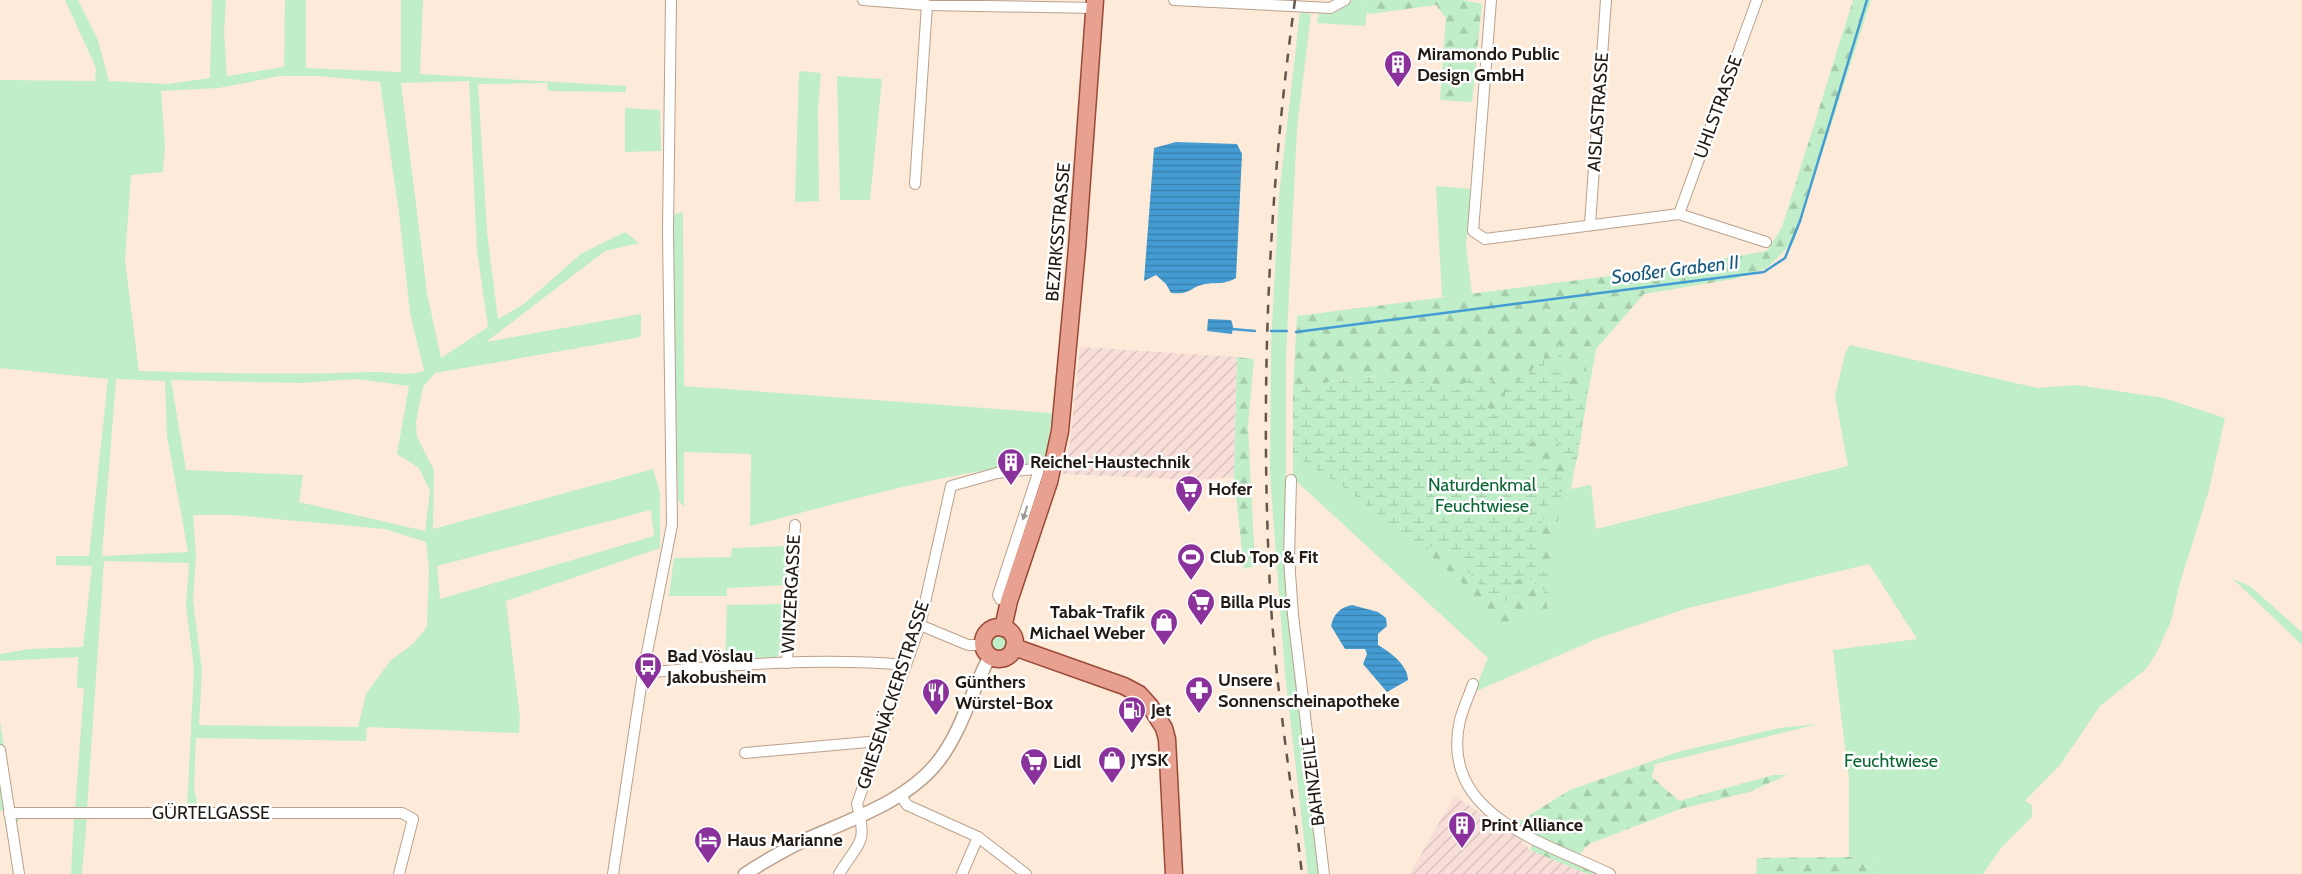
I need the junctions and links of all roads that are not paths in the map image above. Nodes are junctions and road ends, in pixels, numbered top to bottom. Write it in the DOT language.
graph roads {
  1 [pos="671,0"];
  2 [pos="863,0"];
  3 [pos="1174,0"];
  4 [pos="1345,0"];
  5 [pos="1491,0"];
  6 [pos="1606,0"];
  7 [pos="1757,0"];
  8 [pos="963,3"];
  9 [pos="1077,4"];
  10 [pos="1095,4"];
  11 [pos="926,5"];
  12 [pos="915,184"];
  13 [pos="1679,214"];
  14 [pos="1590,224"];
  15 [pos="1766,242"];
  16 [pos="1047,467"];
  17 [pos="1291,480"];
  18 [pos="796,525"];
  19 [pos="920,626"];
  20 [pos="1003,628"];
  21 [pos="1014,647"];
  22 [pos="987,651"];
  23 [pos="787,663"];
  24 [pos="906,665"];
  25 [pos="644,673"];
  26 [pos="1473,684"];
  27 [pos="879,741"];
  28 [pos="0,750"];
  29 [pos="745,753"];
  30 [pos="900,794"];
  31 [pos="9,813"];
  32 [pos="860,815"];
  33 [pos="978,837"];
  34 [pos="19,874"];
  35 [pos="399,874"];
  36 [pos="613,874"];
  37 [pos="745,874"];
  38 [pos="839,874"];
  39 [pos="962,874"];
  40 [pos="1026,874"];
  41 [pos="1174,874"];
  42 [pos="1324,874"];
  43 [pos="1610,874"];
  1 -- 25 [label="street"];
  2 -- 11 [label="street"];
  3 -- 4 [label="street"];
  5 -- 14 [label="street"];
  6 -- 14 [label="street, AISLASTRASSE"];
  7 -- 13 [label="street, UHLSTRASSE"];
  8 -- 9 [label="street"];
  8 -- 11 [label="street"];
  9 -- 10 [label="street"];
  10 -- 16 [label="main road, BEZIRKSSTRASSE"];
  11 -- 12 [label="street"];
  13 -- 14 [label="street"];
  13 -- 15 [label="street"];
  16 -- 19 [label="street, GRIESENÄCKERSTRASSE"];
  16 -- 20 [label="main road, BEZIRKSSTRASSE"];
  17 -- 42 [label="street, BAHNZEILE"];
  18 -- 23 [label="street, WINZERGASSE"];
  19 -- 22 [label="street"];
  19 -- 24 [label="street, GRIESENÄCKERSTRASSE"];
  20 -- 21 [label="main road"];
  20 -- 22 [label="main road"];
  21 -- 22 [label="main road"];
  21 -- 41 [label="main road"];
  22 -- 30 [label="street"];
  23 -- 24 [label="street"];
  23 -- 25 [label="street"];
  24 -- 27 [label="street, GRIESENÄCKERSTRASSE"];
  25 -- 36 [label="street"];
  26 -- 43 [label="street"];
  27 -- 29 [label="street"];
  27 -- 32 [label="street, GRIESENÄCKERSTRASSE"];
  28 -- 31 [label="street"];
  30 -- 32 [label="street"];
  30 -- 33 [label="street"];
  31 -- 34 [label="street"];
  31 -- 35 [label="street, GÜRTELGASSE"];
  32 -- 37 [label="street"];
  32 -- 38 [label="street, GRIESENÄCKERSTRASSE"];
  33 -- 39 [label="street"];
  33 -- 40 [label="street"];
}
